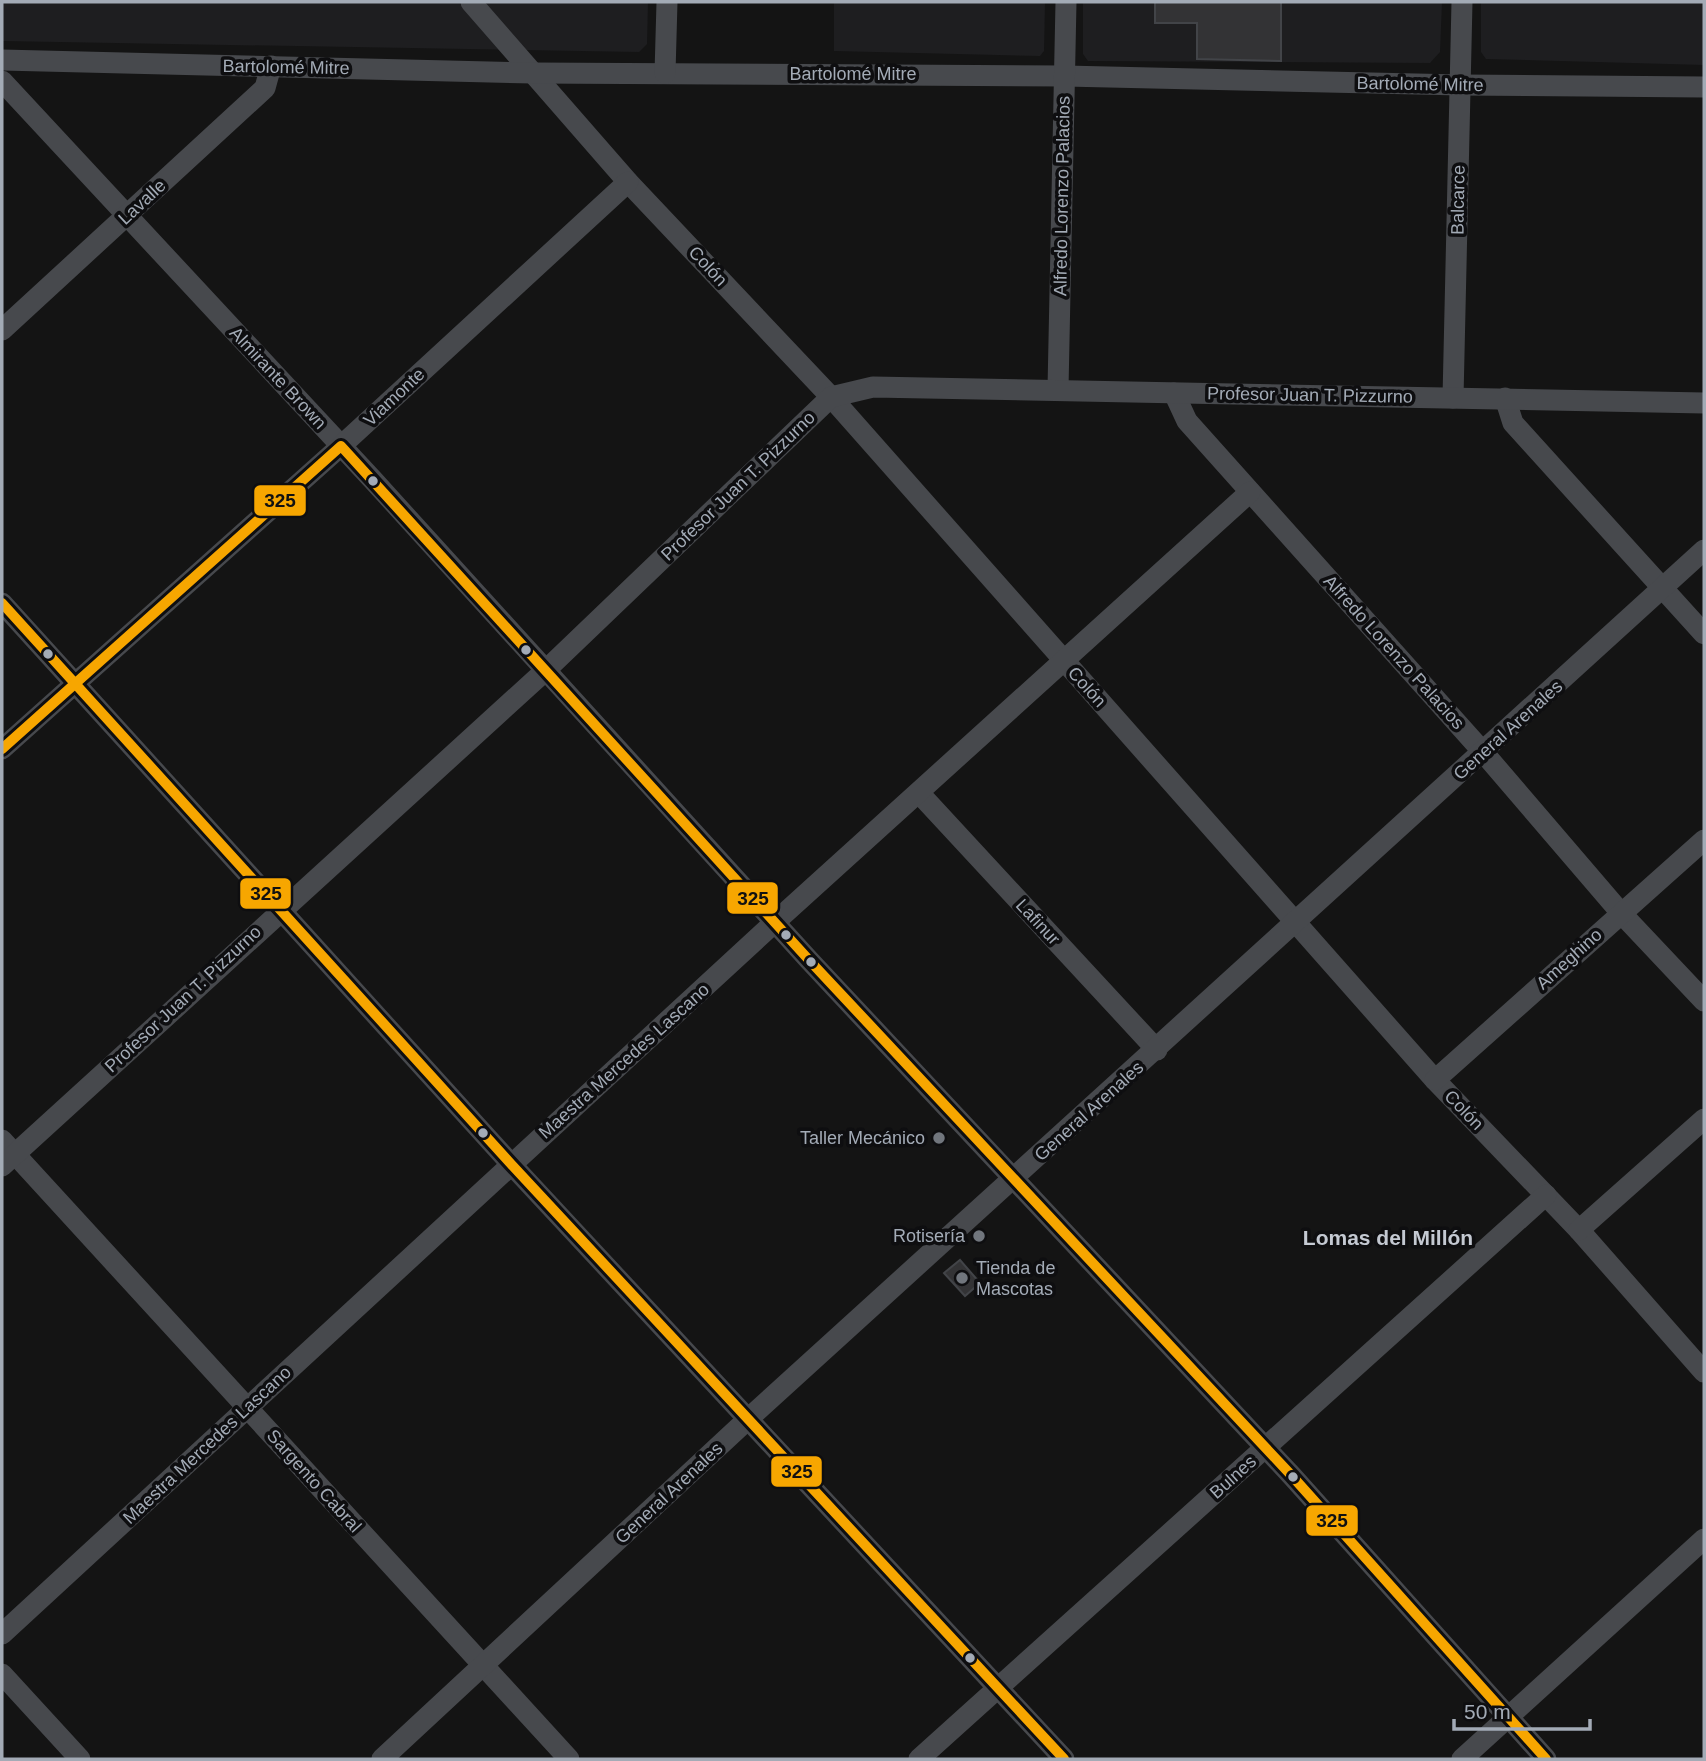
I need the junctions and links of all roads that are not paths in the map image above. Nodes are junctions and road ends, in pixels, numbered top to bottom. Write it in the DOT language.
graph roads {
  1 [pos="471,2"];
  2 [pos="667,2"];
  3 [pos="1066,2"];
  4 [pos="1462,2"];
  5 [pos="2,60"];
  6 [pos="271,66"];
  7 [pos="533,73"];
  8 [pos="665,73"];
  9 [pos="1065,76"];
  10 [pos="2,81"];
  11 [pos="1461,85"];
  12 [pos="1704,87"];
  13 [pos="628,182"];
  14 [pos="127,217"];
  15 [pos="2,330"];
  16 [pos="1058,390"];
  17 [pos="1174,393"];
  18 [pos="831,397"];
  19 [pos="1453,398"];
  20 [pos="1505,398"];
  21 [pos="1704,403"];
  22 [pos="341,446"];
  23 [pos="1250,492"];
  24 [pos="1704,550"];
  25 [pos="1665,587"];
  26 [pos="2,603"];
  27 [pos="1704,634"];
  28 [pos="1065,662"];
  29 [pos="546,670"];
  30 [pos="74,682"];
  31 [pos="2,749"];
  32 [pos="1483,752"];
  33 [pos="920,794"];
  34 [pos="1704,840"];
  35 [pos="280,909"];
  36 [pos="1621,913"];
  37 [pos="775,922"];
  38 [pos="1298,922"];
  39 [pos="1704,1001"];
  40 [pos="1157,1050"];
  41 [pos="1435,1080"];
  42 [pos="1704,1119"];
  43 [pos="6,1154"];
  44 [pos="511,1164"];
  45 [pos="1015,1178"];
  46 [pos="1546,1195"];
  47 [pos="1579,1230"];
  48 [pos="1704,1372"];
  49 [pos="248,1408"];
  50 [pos="748,1419"];
  51 [pos="1266,1448"];
  52 [pos="1704,1539"];
  53 [pos="2,1634"];
  54 [pos="482,1665"];
  55 [pos="2,1674"];
  56 [pos="998,1687"];
  57 [pos="1508,1718"];
  58 [pos="80,1759"];
  59 [pos="382,1759"];
  60 [pos="569,1759"];
  61 [pos="919,1759"];
  62 [pos="1064,1759"];
  63 [pos="1462,1759"];
  64 [pos="1546,1759"];
  1 -- 7 [label="street, Colón"];
  2 -- 8 [label="street"];
  3 -- 9 [label="street, Alfredo Lorenzo Palacios"];
  4 -- 11 [label="street, Balcarce"];
  5 -- 6 [label="street, Bartolomé Mitre"];
  6 -- 7 [label="street, Bartolomé Mitre"];
  6 -- 14 [label="street, Lavalle"];
  7 -- 8 [label="street, Bartolomé Mitre"];
  7 -- 13 [label="street, Colón"];
  8 -- 9 [label="street, Bartolomé Mitre"];
  9 -- 11 [label="street, Bartolomé Mitre"];
  9 -- 16 [label="street, Alfredo Lorenzo Palacios"];
  10 -- 14 [label="street, Almirante Brown"];
  11 -- 12 [label="street, Bartolomé Mitre"];
  11 -- 19 [label="street, Balcarce"];
  13 -- 18 [label="street, Colón"];
  13 -- 22 [label="street, Viamonte"];
  14 -- 15 [label="street, Lavalle"];
  14 -- 22 [label="street, Almirante Brown"];
  16 -- 17 [label="street, Profesor Juan T. Pizzurno"];
  16 -- 18 [label="street, Profesor Juan T. Pizzurno"];
  17 -- 19 [label="street, Profesor Juan T. Pizzurno"];
  17 -- 23 [label="street, Alfredo Lorenzo Palacios"];
  18 -- 28 [label="street, Colón"];
  18 -- 29 [label="street, Profesor Juan T. Pizzurno"];
  19 -- 20 [label="street, Profesor Juan T. Pizzurno"];
  20 -- 21 [label="street, Profesor Juan T. Pizzurno"];
  20 -- 25 [label="street"];
  22 -- 29 [label="street, Almirante Brown"];
  22 -- 30 [label="street, Viamonte"];
  23 -- 28 [label="street, Maestra Mercedes Lascano"];
  23 -- 32 [label="street, Alfredo Lorenzo Palacios"];
  24 -- 25 [label="street, General Arenales"];
  25 -- 27 [label="street"];
  25 -- 32 [label="street, General Arenales"];
  26 -- 30 [label="street"];
  28 -- 33 [label="street, Maestra Mercedes Lascano"];
  28 -- 38 [label="street, Colón"];
  29 -- 35 [label="street, Profesor Juan T. Pizzurno"];
  29 -- 37 [label="street, Almirante Brown"];
  30 -- 31 [label="street, Viamonte"];
  30 -- 35 [label="street"];
  32 -- 36 [label="street, Alfredo Lorenzo Palacios"];
  32 -- 38 [label="street, General Arenales"];
  33 -- 37 [label="street, Maestra Mercedes Lascano"];
  33 -- 40 [label="street, Lafinur"];
  34 -- 36 [label="street, Ameghino"];
  35 -- 43 [label="street, Profesor Juan T. Pizzurno"];
  35 -- 44 [label="street"];
  36 -- 39 [label="street, Alfredo Lorenzo Palacios"];
  36 -- 41 [label="street, Ameghino"];
  37 -- 44 [label="street, Maestra Mercedes Lascano"];
  37 -- 45 [label="street, Almirante Brown"];
  38 -- 40 [label="street, General Arenales"];
  38 -- 41 [label="street, Colón"];
  40 -- 45 [label="street, General Arenales"];
  41 -- 46 [label="street, Colón"];
  42 -- 47 [label="street"];
  43 -- 49 [label="street, Sargento Cabral"];
  44 -- 49 [label="street, Maestra Mercedes Lascano"];
  44 -- 50 [label="street"];
  45 -- 50 [label="street, General Arenales"];
  45 -- 51 [label="street, Almirante Brown"];
  46 -- 47 [label="street, Colón"];
  46 -- 51 [label="street, Bulnes"];
  47 -- 48 [label="street, Colón"];
  49 -- 53 [label="street, Maestra Mercedes Lascano"];
  49 -- 54 [label="street, Sargento Cabral"];
  50 -- 54 [label="street, General Arenales"];
  50 -- 56 [label="street"];
  51 -- 56 [label="street, Bulnes"];
  51 -- 57 [label="street, Almirante Brown"];
  52 -- 57 [label="street"];
  54 -- 59 [label="street, General Arenales"];
  54 -- 60 [label="street, Sargento Cabral"];
  55 -- 58 [label="street"];
  56 -- 61 [label="street, Bulnes"];
  56 -- 62 [label="street"];
  57 -- 63 [label="street"];
  57 -- 64 [label="street, Almirante Brown"];
}
